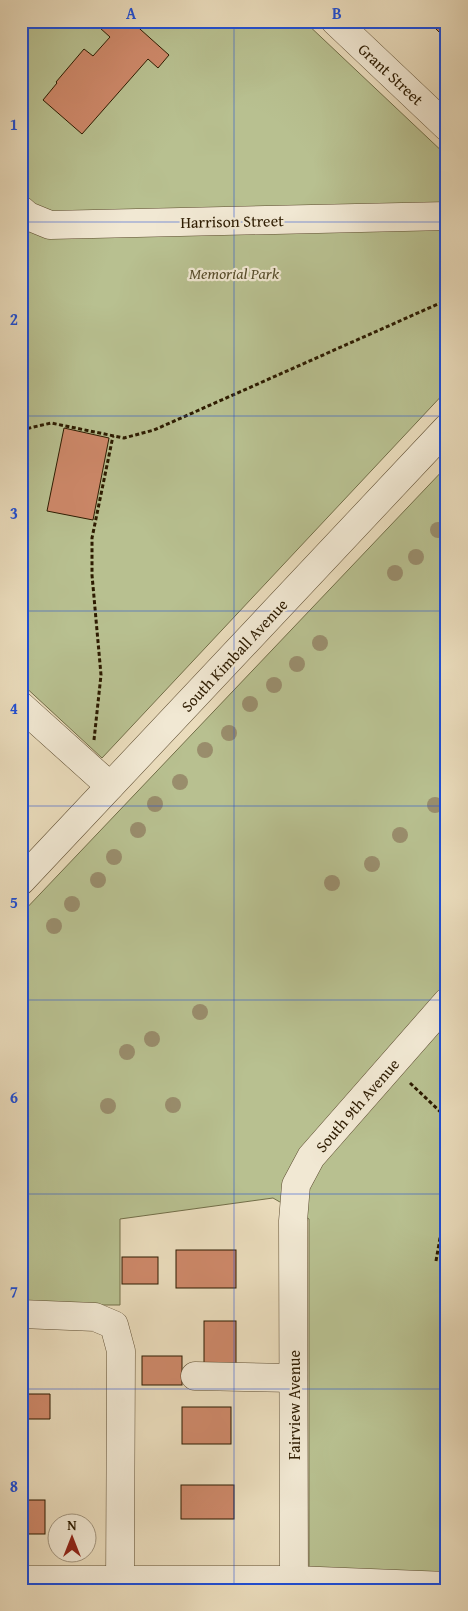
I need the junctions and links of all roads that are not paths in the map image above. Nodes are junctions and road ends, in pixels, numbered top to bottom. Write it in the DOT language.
graph roads {
  1 [pos="334,21"];
  2 [pos="447,128"];
  3 [pos="21,210"];
  4 [pos="447,216"];
  5 [pos="447,428"];
  6 [pos="21,706"];
  7 [pos="110,786"];
  8 [pos="21,881"];
  9 [pos="447,1002"];
  10 [pos="293,1221"];
  11 [pos="21,1314"];
  12 [pos="195,1376"];
  13 [pos="293,1378"];
  14 [pos="21,1580"];
  15 [pos="120,1585"];
  16 [pos="294,1585"];
  17 [pos="447,1586"];
  1 -- 2 [label="street, Grant Street"];
  3 -- 4 [label="street, Harrison Street"];
  5 -- 7 [label="street, South Kimball Avenue"];
  6 -- 7 [label="street"];
  7 -- 8 [label="street, South Kimball Avenue"];
  9 -- 10 [label="street, South 9th Avenue"];
  10 -- 13 [label="street, Fairview Avenue"];
  11 -- 15 [label="street"];
  12 -- 13 [label="street"];
  13 -- 16 [label="street, Fairview Avenue"];
  14 -- 15 [label="street"];
  15 -- 16 [label="street"];
  16 -- 17 [label="street"];
}
